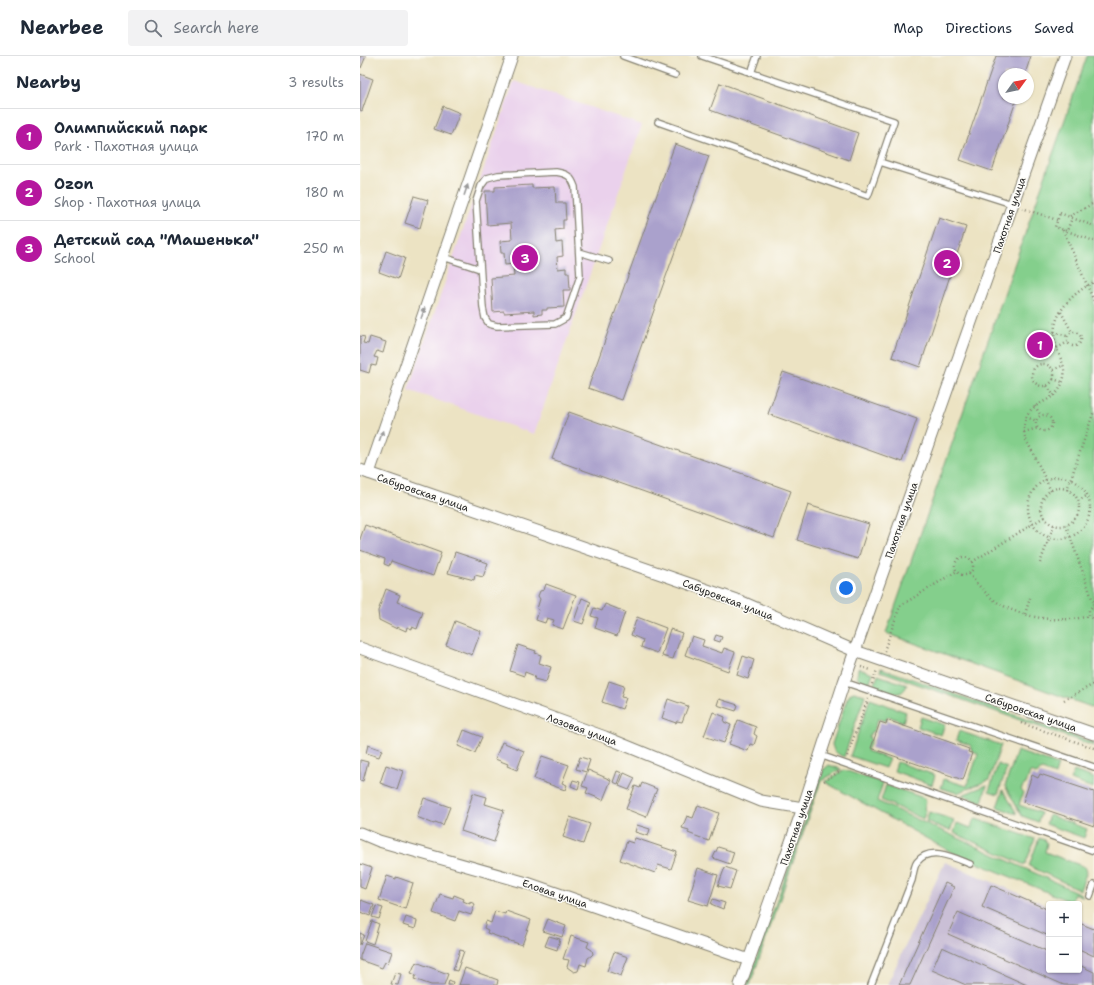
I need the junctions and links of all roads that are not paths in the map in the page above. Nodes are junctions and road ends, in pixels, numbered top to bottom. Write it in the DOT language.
graph roads {
  1 [pos="512,56"];
  2 [pos="623,56"];
  3 [pos="702,56"];
  4 [pos="757,56"];
  5 [pos="1065,56"];
  6 [pos="751,72"];
  7 [pos="674,75"];
  8 [pos="658,122"];
  9 [pos="880,162"];
  10 [pos="1012,204"];
  11 [pos="579,252"];
  12 [pos="443,257"];
  13 [pos="609,261"];
  14 [pos="480,269"];
  15 [pos="364,472"];
  16 [pos="360,648"];
  17 [pos="855,651"];
  18 [pos="844,682"];
  19 [pos="1094,734"];
  20 [pos="820,755"];
  21 [pos="1094,767"];
  22 [pos="803,808"];
  23 [pos="360,833"];
  24 [pos="1094,851"];
  25 [pos="970,864"];
  26 [pos="1094,885"];
  27 [pos="1090,896"];
  28 [pos="748,960"];
  29 [pos="740,985"];
  30 [pos="871,985"];
  12 -- 1 [label="street, one-way"];
  2 -- 7 [label="lane"];
  3 -- 6 [label="lane"];
  4 -- 6 [label="lane"];
  5 -- 10 [label="street, Пахотная улица"];
  6 -- 9 [label="lane"];
  8 -- 9 [label="lane"];
  9 -- 10 [label="lane"];
  10 -- 17 [label="street, Пахотная улица"];
  11 -- 13 [label="lane"];
  11 -- 14 [label="lane"];
  11 -- 14 [label="lane"];
  12 -- 14 [label="lane"];
  15 -- 12 [label="street, one-way"];
  15 -- 17 [label="street, Сабуровская улица"];
  16 -- 22 [label="street, Лозовая улица"];
  17 -- 18 [label="street, Пахотная улица"];
  17 -- 19 [label="street, Сабуровская улица"];
  18 -- 20 [label="street, Пахотная улица"];
  18 -- 21 [label="lane"];
  20 -- 22 [label="street, Пахотная улица"];
  20 -- 24 [label="lane"];
  22 -- 28 [label="street, Пахотная улица"];
  23 -- 28 [label="street, Еловая улица"];
  25 -- 30 [label="lane"];
  26 -- 27 [label="lane"];
  28 -- 29 [label="street, Пахотная улица"];
}
